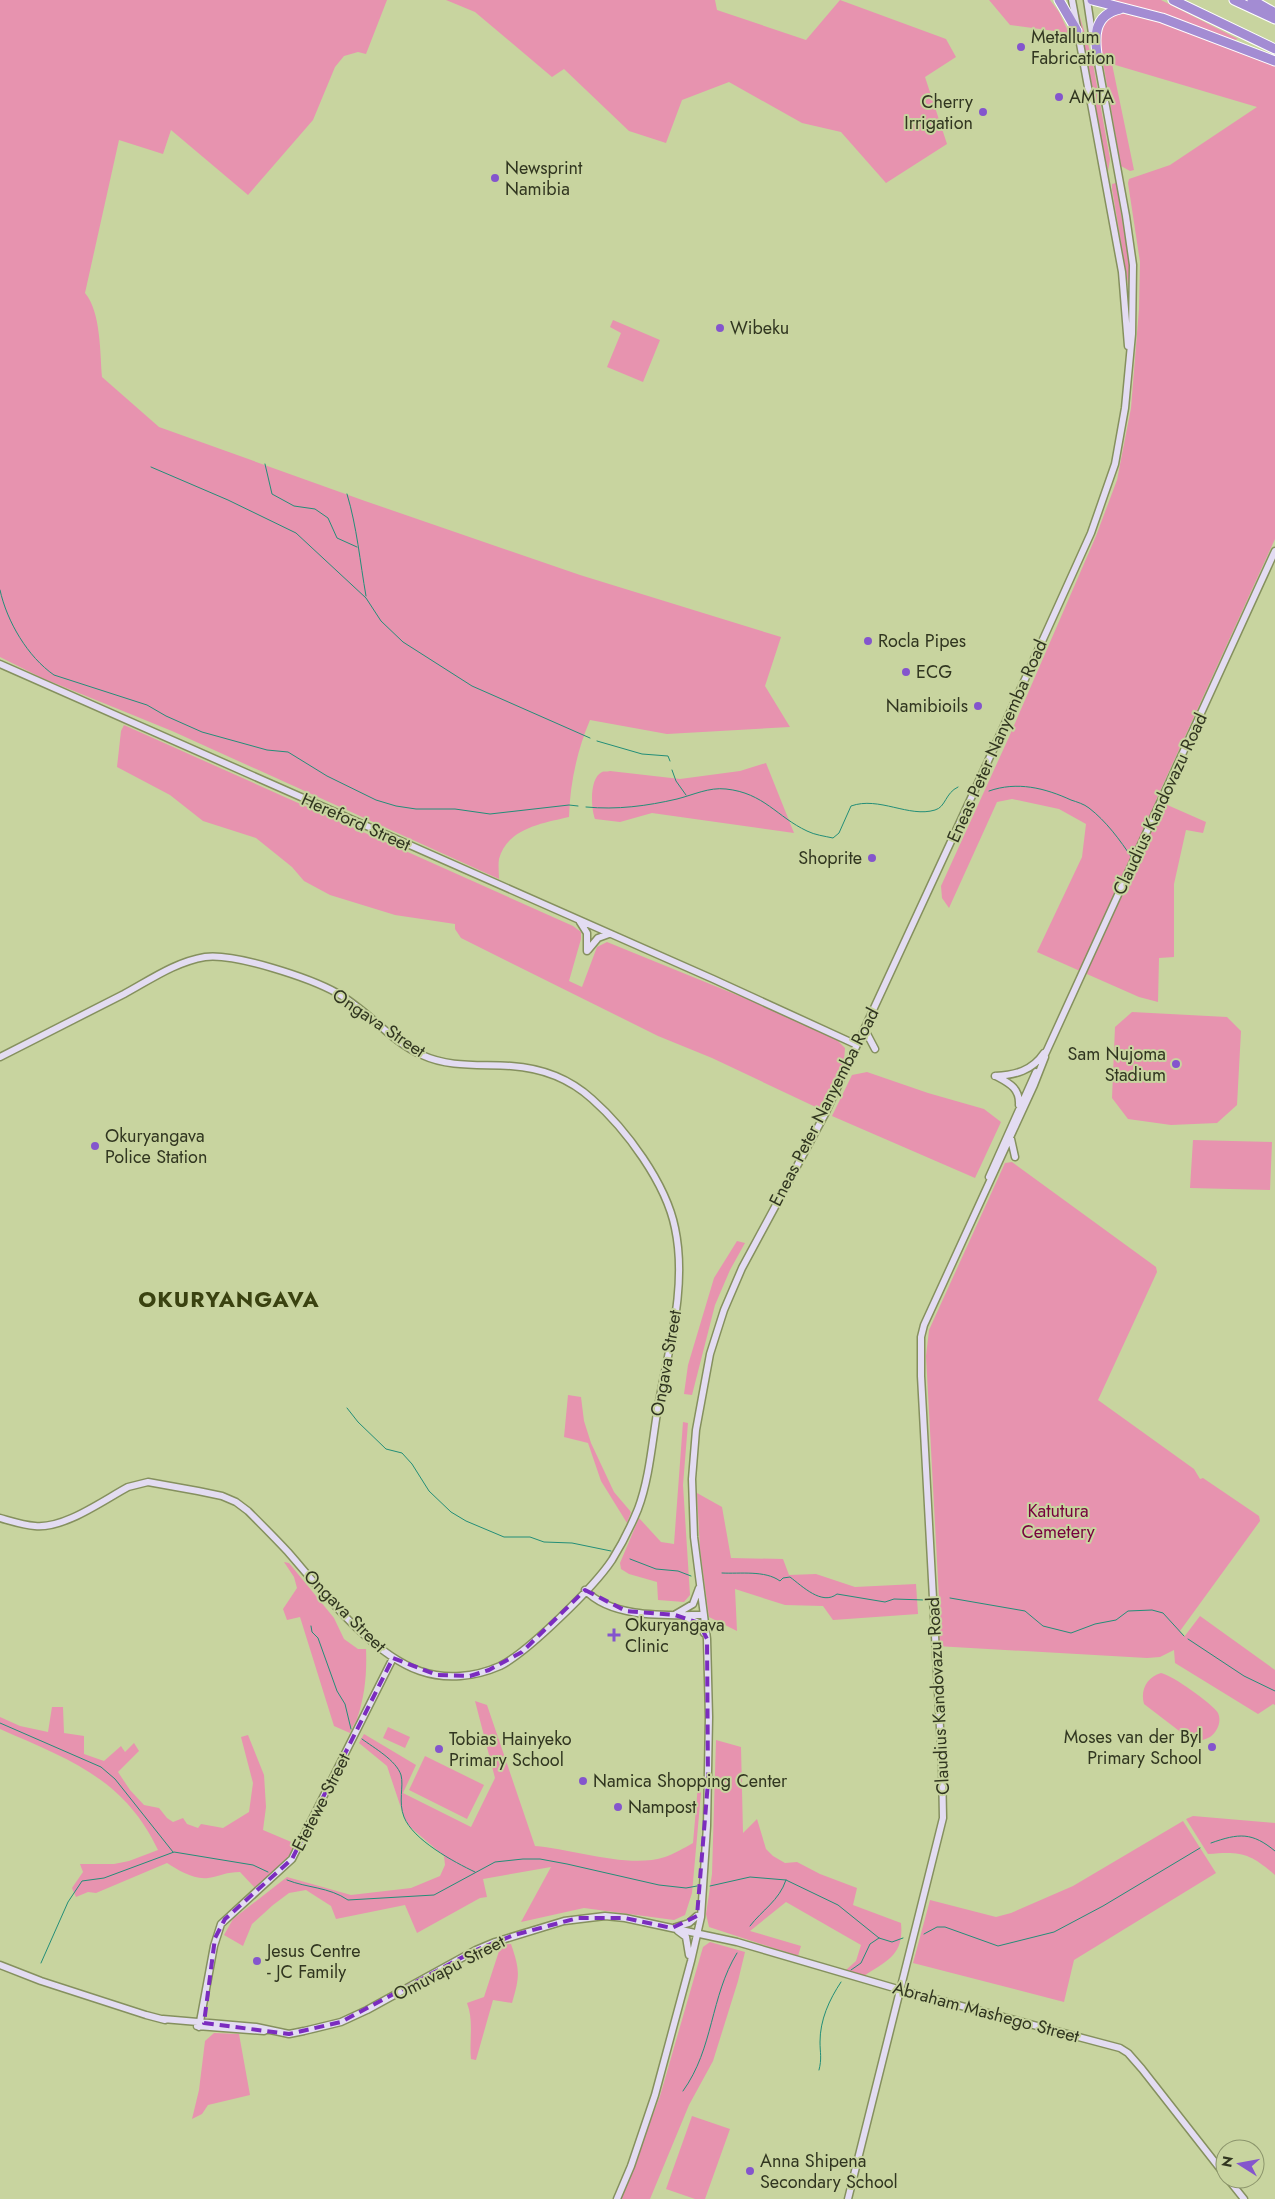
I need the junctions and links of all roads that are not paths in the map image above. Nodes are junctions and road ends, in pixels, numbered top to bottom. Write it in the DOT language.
graph roads {
  1 [pos="1059,0"];
  2 [pos="1072,0"];
  3 [pos="1088,0"];
  4 [pos="1092,0"];
  5 [pos="1173,0"];
  6 [pos="1234,0"];
  7 [pos="1252,0"];
  8 [pos="1123,8"];
  9 [pos="1275,13"];
  10 [pos="1275,19"];
  11 [pos="1077,31"];
  12 [pos="1275,49"];
  13 [pos="1098,60"];
  14 [pos="1275,61"];
  15 [pos="1129,349"];
  16 [pos="1275,551"];
  17 [pos="0,664"];
  18 [pos="570,916"];
  19 [pos="609,934"];
  20 [pos="865,1030"];
  21 [pos="1051,1043"];
  22 [pos="857,1045"];
  23 [pos="875,1049"];
  24 [pos="1045,1056"];
  25 [pos="0,1057"];
  26 [pos="1019,1108"];
  27 [pos="1012,1135"];
  28 [pos="998,1166"];
  29 [pos="984,1194"];
  30 [pos="0,1518"];
  31 [pos="700,1582"];
  32 [pos="585,1590"];
  33 [pos="675,1615"];
  34 [pos="704,1615"];
  35 [pos="707,1639"];
  36 [pos="392,1658"];
  37 [pos="701,1900"];
  38 [pos="697,1916"];
  39 [pos="672,1928"];
  40 [pos="696,1932"];
  41 [pos="689,1955"];
  42 [pos="0,1965"];
  43 [pos="901,1990"];
  44 [pos="682,1997"];
  45 [pos="202,2024"];
  46 [pos="1215,2162"];
  47 [pos="1236,2189"];
  48 [pos="616,2199"];
  49 [pos="848,2199"];
  50 [pos="1244,2199"];
  1 -- 11 [label="highway"];
  2 -- 11 [label="street, Eneas Peter Nanyemba Road"];
  3 -- 13 [label="street, Eneas Peter Nanyemba Road"];
  4 -- 8 [label="highway"];
  5 -- 12 [label="highway"];
  6 -- 10 [label="highway"];
  7 -- 9 [label="highway"];
  8 -- 13 [label="highway"];
  8 -- 14 [label="highway"];
  11 -- 15 [label="street, Eneas Peter Nanyemba Road"];
  13 -- 15 [label="street, Eneas Peter Nanyemba Road"];
  15 -- 20 [label="street, Eneas Peter Nanyemba Road"];
  16 -- 21 [label="street, Claudius Kandovazu Road"];
  17 -- 18 [label="street, Hereford Street"];
  18 -- 19 [label="street, Hereford Street"];
  18 -- 19 [label="street"];
  19 -- 22 [label="street, Hereford Street"];
  20 -- 22 [label="street, Eneas Peter Nanyemba Road"];
  20 -- 23 [label="street"];
  21 -- 24 [label="street, Claudius Kandovazu Road"];
  21 -- 26 [label="street"];
  22 -- 31 [label="street, Eneas Peter Nanyemba Road"];
  24 -- 26 [label="street, Claudius Kandovazu Road"];
  24 -- 27 [label="street, Claudius Kandovazu Road"];
  25 -- 32 [label="street, Ongava Street"];
  26 -- 29 [label="street, Claudius Kandovazu Road"];
  27 -- 28 [label="street, Claudius Kandovazu Road"];
  27 -- 28 [label="street"];
  28 -- 29 [label="street, Claudius Kandovazu Road"];
  29 -- 43 [label="street, Claudius Kandovazu Road"];
  30 -- 36 [label="street, Ongava Street"];
  31 -- 33 [label="street"];
  31 -- 34 [label="street, Eneas Peter Nanyemba Road"];
  32 -- 33 [label="street"];
  32 -- 36 [label="street, Ongava Street"];
  33 -- 34 [label="street"];
  33 -- 35 [label="street"];
  34 -- 35 [label="street, Eneas Peter Nanyemba Road"];
  35 -- 37 [label="street, Eneas Peter Nanyemba Road"];
  36 -- 45 [label="street, Etetewe Street"];
  37 -- 38 [label="street, Eneas Peter Nanyemba Road"];
  37 -- 40 [label="street, Eneas Peter Nanyemba Road"];
  38 -- 39 [label="street"];
  38 -- 40 [label="street, Eneas Peter Nanyemba Road"];
  39 -- 40 [label="street, Omuvapu Street"];
  39 -- 41 [label="street"];
  39 -- 45 [label="street, Omuvapu Street"];
  40 -- 41 [label="street, Eneas Peter Nanyemba Road"];
  40 -- 43 [label="street, Abraham Mashego Street"];
  40 -- 44 [label="street, Eneas Peter Nanyemba Road"];
  41 -- 44 [label="street, Eneas Peter Nanyemba Road"];
  42 -- 45 [label="street, Omuvapu Street"];
  43 -- 46 [label="street, Abraham Mashego Street"];
  43 -- 49 [label="street, Claudius Kandovazu Road"];
  44 -- 48 [label="street, Eneas Peter Nanyemba Road"];
  47 -- 50 [label="street"];
}
